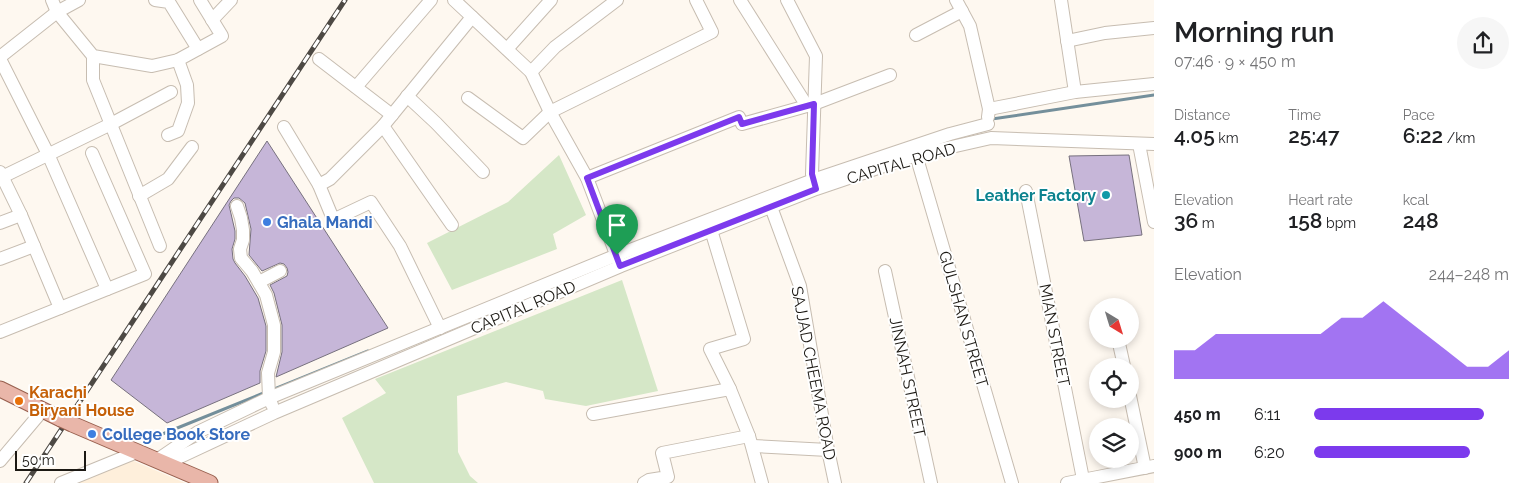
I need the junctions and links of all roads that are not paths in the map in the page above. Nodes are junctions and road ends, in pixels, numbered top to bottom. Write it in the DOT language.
graph roads {
  1 [pos="79,0"];
  2 [pos="155,0"];
  3 [pos="200,0"];
  4 [pos="231,0"];
  5 [pos="431,0"];
  6 [pos="455,0"];
  7 [pos="551,0"];
  8 [pos="617,0"];
  9 [pos="696,0"];
  10 [pos="740,0"];
  11 [pos="787,0"];
  12 [pos="1061,0"];
  13 [pos="55,6"];
  14 [pos="959,6"];
  15 [pos="472,17"];
  16 [pos="212,20"];
  17 [pos="1154,28"];
  18 [pos="916,35"];
  19 [pos="1067,40"];
  20 [pos="198,49"];
  21 [pos="507,49"];
  22 [pos="94,56"];
  23 [pos="0,58"];
  24 [pos="319,58"];
  25 [pos="178,60"];
  26 [pos="532,72"];
  27 [pos="890,75"];
  28 [pos="1154,84"];
  29 [pos="356,87"];
  30 [pos="171,92"];
  31 [pos="1075,92"];
  32 [pos="407,96"];
  33 [pos="468,98"];
  34 [pos="811,105"];
  35 [pos="988,109"];
  36 [pos="550,112"];
  37 [pos="392,115"];
  38 [pos="110,124"];
  39 [pos="988,124"];
  40 [pos="383,126"];
  41 [pos="284,127"];
  42 [pos="168,135"];
  43 [pos="991,138"];
  44 [pos="1140,144"];
  45 [pos="1154,144"];
  46 [pos="192,147"];
  47 [pos="92,153"];
  48 [pos="48,154"];
  49 [pos="916,156"];
  50 [pos="483,172"];
  51 [pos="1,176"];
  52 [pos="587,178"];
  53 [pos="813,181"];
  54 [pos="319,185"];
  55 [pos="1026,191"];
  56 [pos="139,196"];
  57 [pos="771,200"];
  58 [pos="236,206"];
  59 [pos="20,215"];
  60 [pos="1154,222"];
  61 [pos="0,223"];
  62 [pos="452,225"];
  63 [pos="711,230"];
  64 [pos="34,246"];
  65 [pos="160,246"];
  66 [pos="0,259"];
  67 [pos="619,260"];
  68 [pos="280,271"];
  69 [pos="885,271"];
  70 [pos="259,282"];
  71 [pos="107,289"];
  72 [pos="60,308"];
  73 [pos="440,328"];
  74 [pos="0,332"];
  75 [pos="0,389"];
  76 [pos="730,389"];
  77 [pos="269,398"];
  78 [pos="1133,408"];
  79 [pos="43,410"];
  80 [pos="274,413"];
  81 [pos="593,414"];
  82 [pos="751,441"];
  83 [pos="828,450"];
  84 [pos="136,452"];
  85 [pos="0,461"];
  86 [pos="161,462"];
  87 [pos="1149,467"];
  88 [pos="1084,480"];
  89 [pos="61,483"];
  90 [pos="210,483"];
  91 [pos="644,483"];
  92 [pos="762,483"];
  93 [pos="835,483"];
  94 [pos="932,483"];
  95 [pos="1012,483"];
  96 [pos="1067,483"];
  1 -- 13 [label="street"];
  2 -- 20 [label="street"];
  3 -- 16 [label="street"];
  4 -- 16 [label="street"];
  5 -- 29 [label="street"];
  6 -- 15 [label="street"];
  7 -- 21 [label="street"];
  8 -- 26 [label="street"];
  9 -- 36 [label="street"];
  10 -- 34 [label="street"];
  11 -- 34 [label="street"];
  12 -- 19 [label="street"];
  13 -- 22 [label="street"];
  13 -- 23 [label="street"];
  14 -- 18 [label="street"];
  14 -- 35 [label="street"];
  15 -- 21 [label="street"];
  15 -- 32 [label="street"];
  16 -- 20 [label="street"];
  17 -- 19 [label="street"];
  19 -- 31 [label="street"];
  20 -- 25 [label="street"];
  21 -- 26 [label="street"];
  22 -- 25 [label="street"];
  22 -- 38 [label="street"];
  23 -- 48 [label="street"];
  24 -- 29 [label="street"];
  25 -- 42 [label="street"];
  26 -- 36 [label="street"];
  27 -- 34 [label="street"];
  28 -- 31 [label="street"];
  29 -- 37 [label="street"];
  30 -- 38 [label="street"];
  31 -- 35 [label="street"];
  32 -- 37 [label="street"];
  32 -- 50 [label="street"];
  33 -- 36 [label="street"];
  34 -- 52 [label="street"];
  34 -- 53 [label="street"];
  35 -- 39 [label="street"];
  36 -- 52 [label="street"];
  37 -- 40 [label="street"];
  38 -- 48 [label="street"];
  38 -- 56 [label="street"];
  39 -- 43 [label="street"];
  39 -- 53 [label="street"];
  40 -- 54 [label="street"];
  40 -- 62 [label="street"];
  41 -- 54 [label="street"];
  43 -- 44 [label="street, CAPITAL ROAD"];
  43 -- 49 [label="street, CAPITAL ROAD"];
  44 -- 45 [label="street, CAPITAL ROAD"];
  44 -- 60 [label="street"];
  46 -- 56 [label="street"];
  47 -- 71 [label="street"];
  48 -- 51 [label="street"];
  48 -- 71 [label="street"];
  49 -- 53 [label="street, CAPITAL ROAD"];
  49 -- 95 [label="street, GULSHAN STREET"];
  51 -- 59 [label="street"];
  52 -- 67 [label="street"];
  53 -- 57 [label="street, CAPITAL ROAD"];
  54 -- 73 [label="street"];
  55 -- 88 [label="street, MIAN STREET"];
  56 -- 65 [label="street"];
  57 -- 63 [label="street, CAPITAL ROAD"];
  57 -- 67 [label="street"];
  57 -- 83 [label="street, SAJJAD CHEEMA ROAD"];
  58 -- 70 [label="street"];
  59 -- 61 [label="street"];
  59 -- 64 [label="street"];
  63 -- 67 [label="street, CAPITAL ROAD"];
  63 -- 76 [label="street"];
  64 -- 66 [label="street"];
  64 -- 72 [label="street"];
  67 -- 73 [label="street"];
  67 -- 80 [label="street, CAPITAL ROAD"];
  68 -- 70 [label="street"];
  69 -- 94 [label="street, JINNAH STREET"];
  70 -- 77 [label="street"];
  71 -- 72 [label="street"];
  72 -- 74 [label="street"];
  73 -- 77 [label="street"];
  75 -- 79 [label="main road"];
  76 -- 81 [label="street"];
  76 -- 82 [label="street"];
  77 -- 80 [label="street"];
  77 -- 86 [label="street"];
  78 -- 87 [label="street"];
  79 -- 84 [label="main road"];
  79 -- 85 [label="street"];
  80 -- 86 [label="street, CAPITAL ROAD"];
  82 -- 83 [label="street"];
  82 -- 91 [label="street"];
  82 -- 92 [label="street"];
  83 -- 93 [label="street, SAJJAD CHEEMA ROAD"];
  84 -- 86 [label="main road"];
  84 -- 89 [label="street"];
  86 -- 90 [label="main road"];
  87 -- 88 [label="street"];
  88 -- 96 [label="street"];
}
